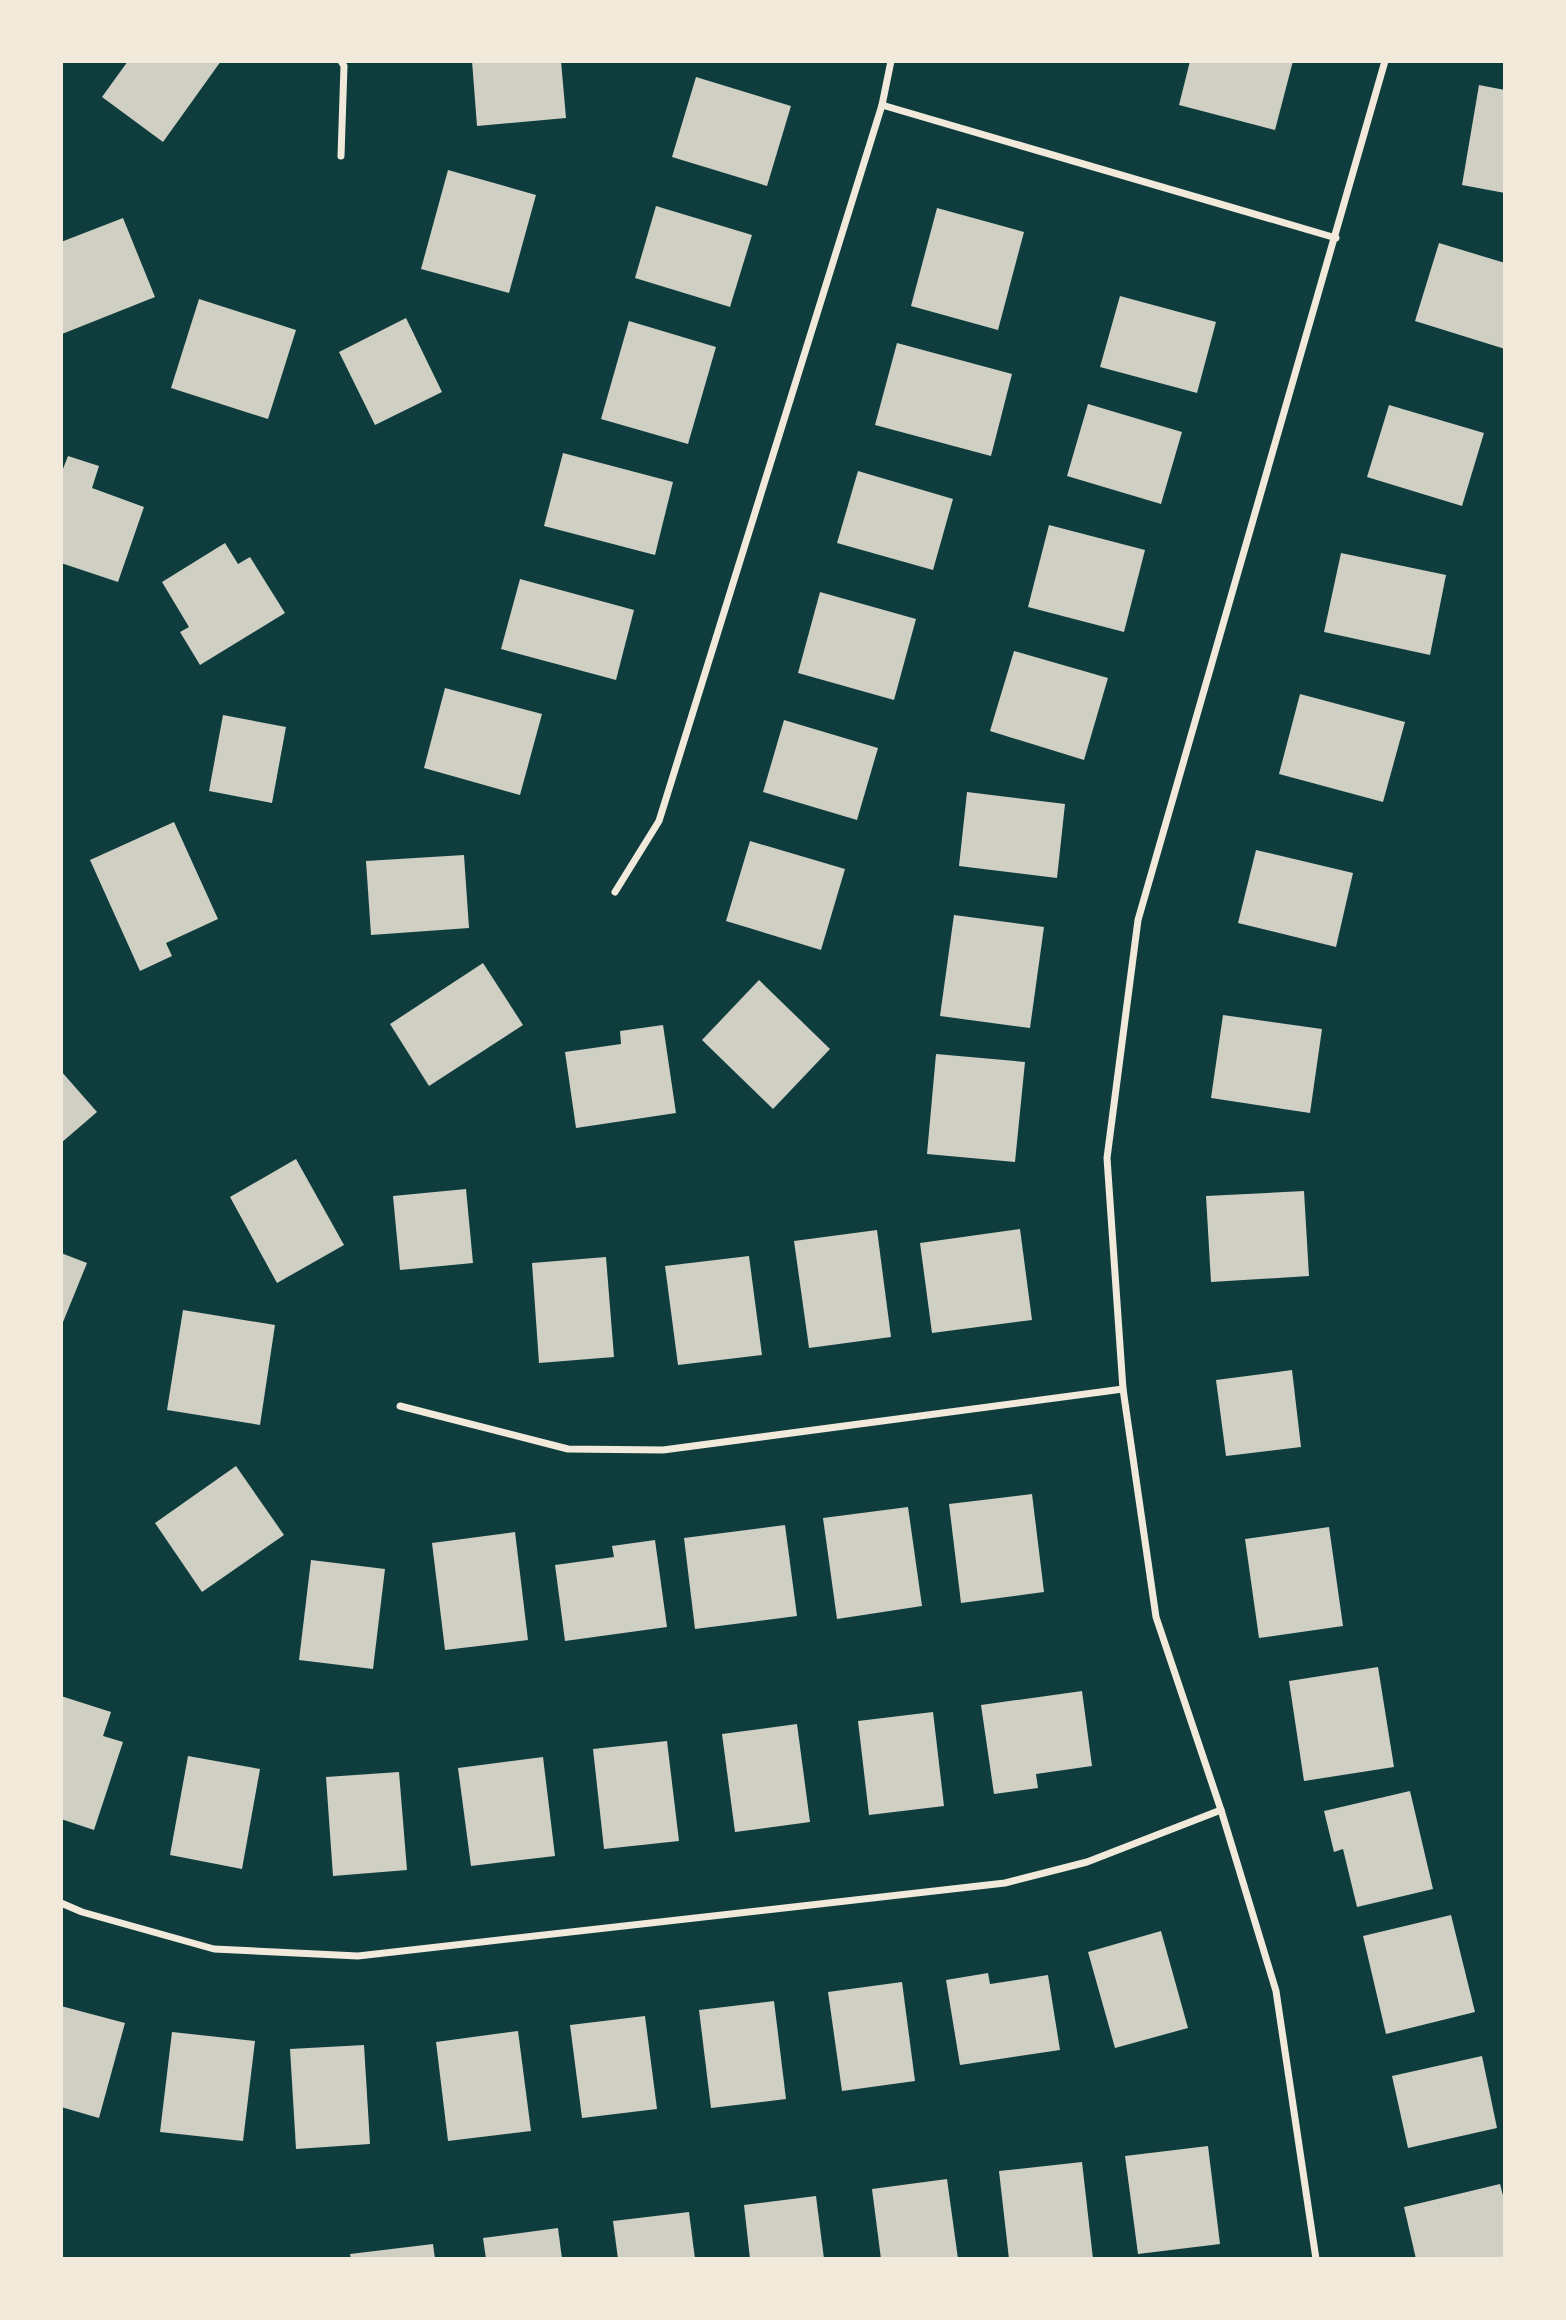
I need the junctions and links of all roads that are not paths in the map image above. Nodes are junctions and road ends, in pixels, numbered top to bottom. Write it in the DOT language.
graph roads {
  1 [pos="341,61"];
  2 [pos="891,61"];
  3 [pos="1385,61"];
  4 [pos="883,105"];
  5 [pos="341,156"];
  6 [pos="1336,238"];
  7 [pos="615,892"];
  8 [pos="1122,1389"];
  9 [pos="400,1406"];
  10 [pos="1221,1810"];
  11 [pos="61,1903"];
  12 [pos="1316,2259"];
  1 -- 5 [label="street"];
  2 -- 4 [label="street"];
  3 -- 6 [label="street"];
  4 -- 6 [label="street"];
  4 -- 7 [label="street"];
  6 -- 8 [label="street"];
  8 -- 9 [label="street"];
  8 -- 10 [label="street"];
  10 -- 11 [label="street"];
  10 -- 12 [label="street"];
}
